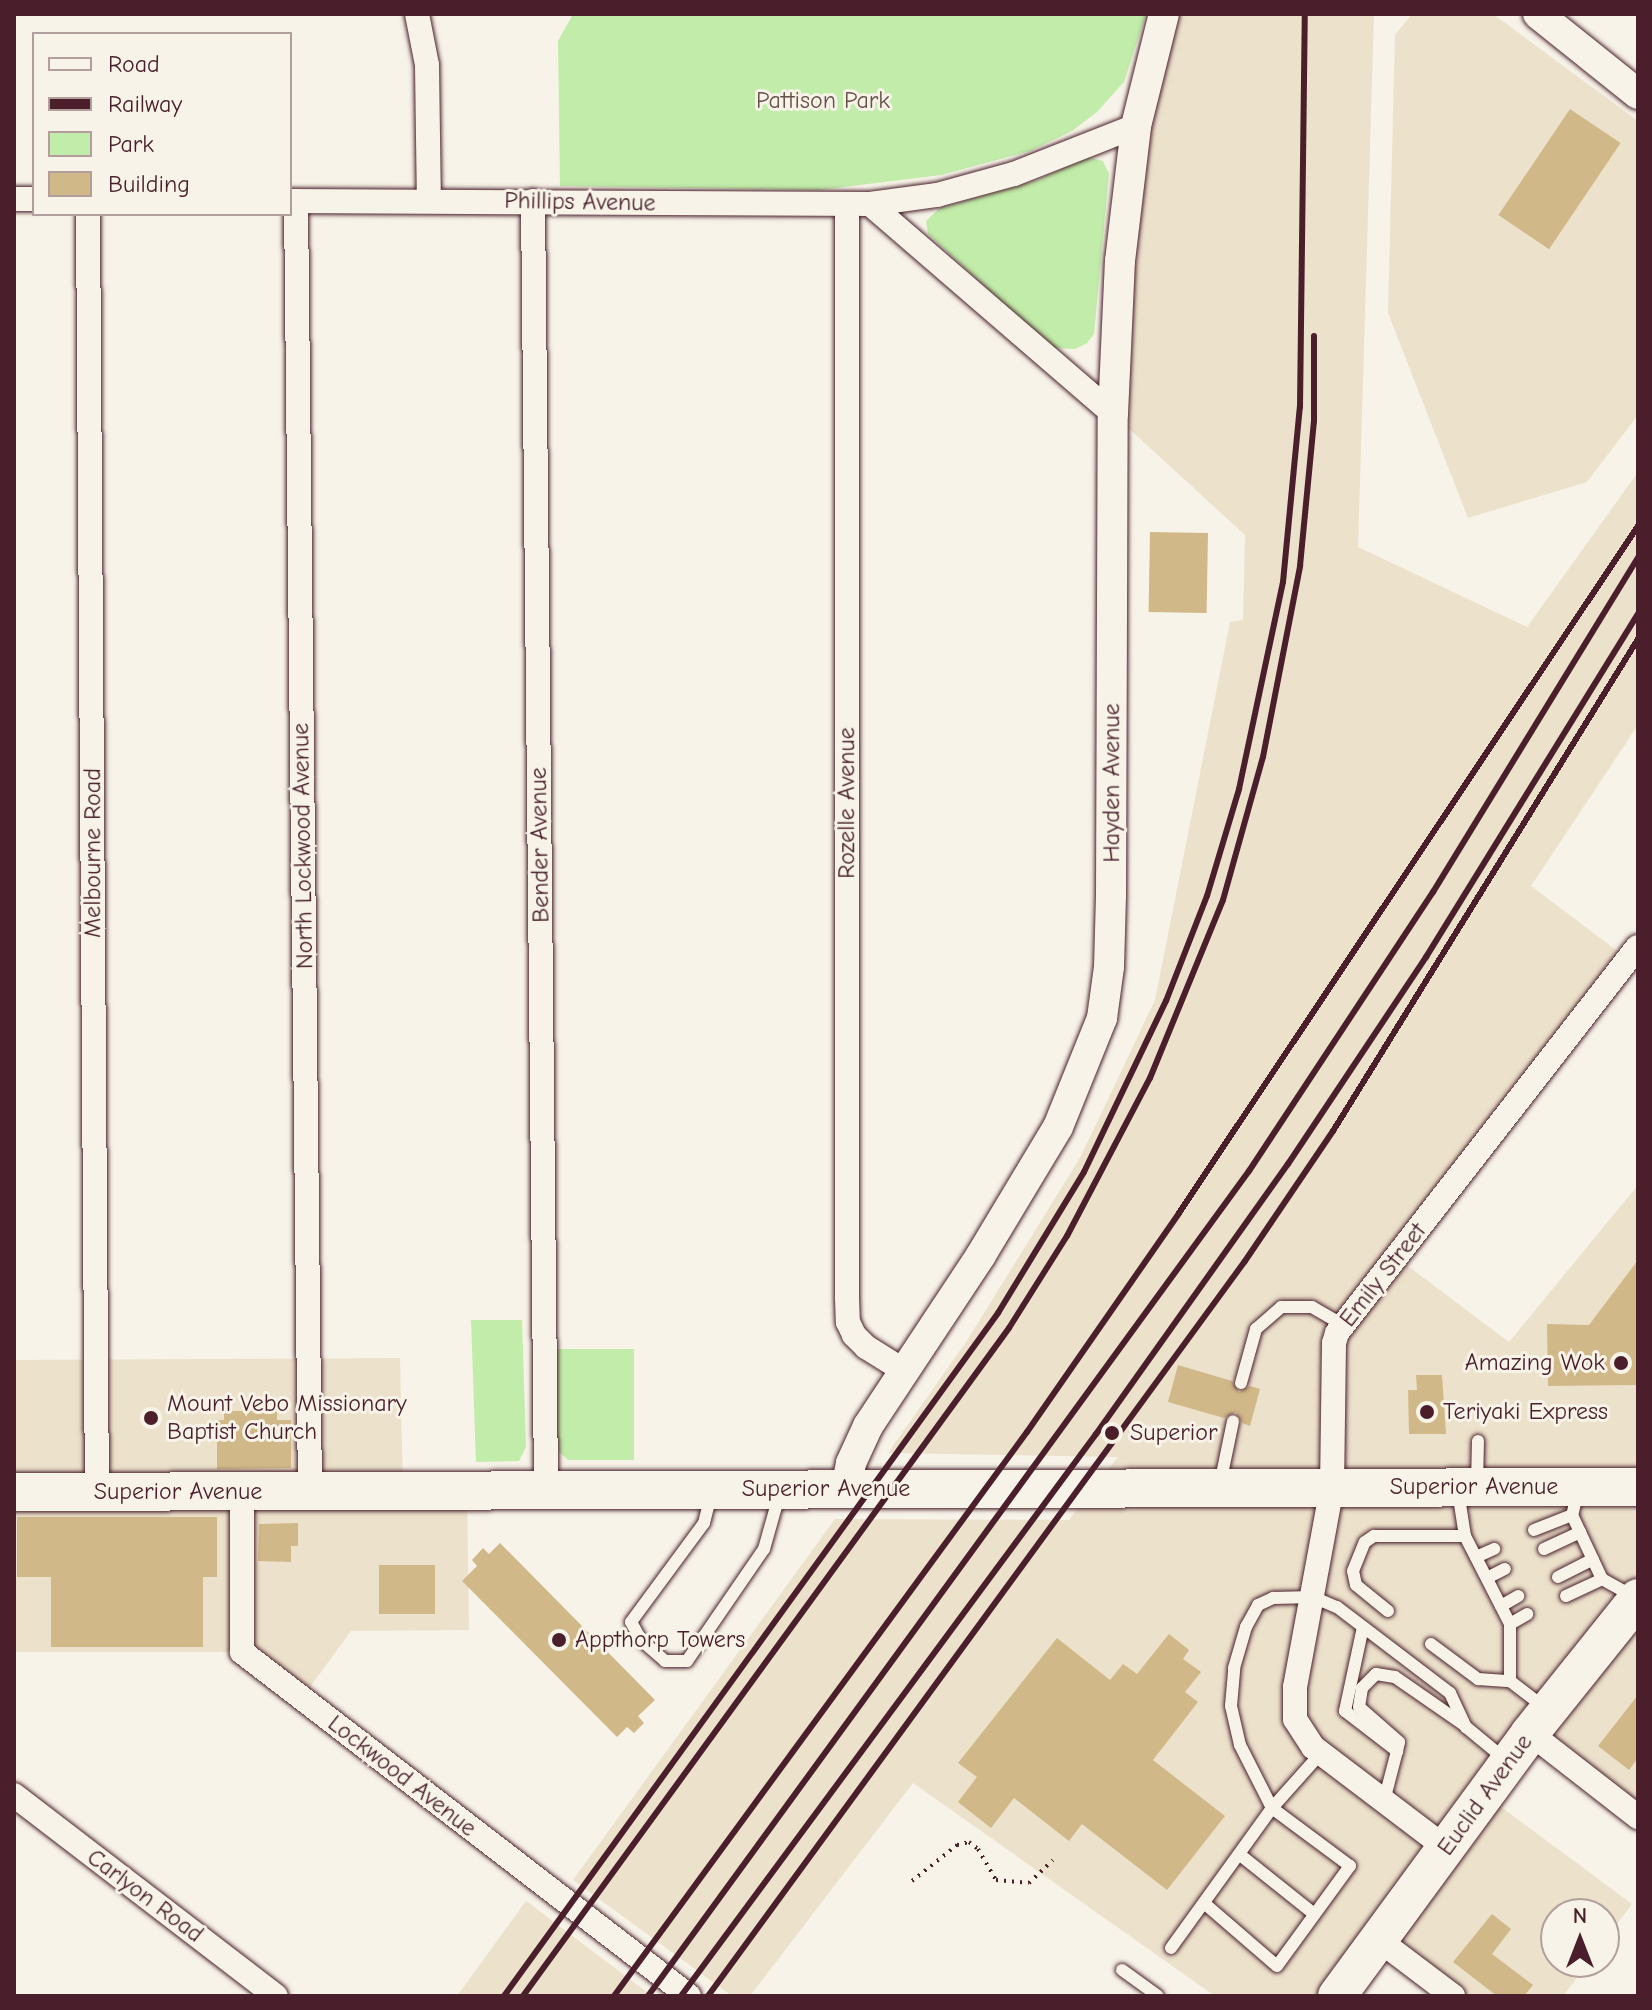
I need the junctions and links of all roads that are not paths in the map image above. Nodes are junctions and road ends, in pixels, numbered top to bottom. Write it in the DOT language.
graph roads {
  1 [pos="417,14"];
  2 [pos="1164,14"];
  3 [pos="1538,14"];
  4 [pos="1638,94"];
  5 [pos="1136,126"];
  6 [pos="293,201"];
  7 [pos="429,201"];
  8 [pos="533,201"];
  9 [pos="858,204"];
  10 [pos="88,216"];
  11 [pos="1113,414"];
  12 [pos="1638,947"];
  13 [pos="1343,1325"];
  14 [pos="906,1372"];
  15 [pos="1241,1383"];
  16 [pos="1233,1421"];
  17 [pos="1478,1441"];
  18 [pos="1638,1487"];
  19 [pos="1219,1488"];
  20 [pos="1332,1488"];
  21 [pos="1467,1488"];
  22 [pos="781,1489"];
  23 [pos="846,1489"];
  24 [pos="546,1490"];
  25 [pos="310,1491"];
  26 [pos="14,1492"];
  27 [pos="97,1492"];
  28 [pos="242,1492"];
  29 [pos="1576,1501"];
  30 [pos="708,1506"];
  31 [pos="1534,1530"];
  32 [pos="1580,1532"];
  33 [pos="1465,1536"];
  34 [pos="1494,1549"];
  35 [pos="1544,1549"];
  36 [pos="1476,1557"];
  37 [pos="1593,1559"];
  38 [pos="1505,1569"];
  39 [pos="1558,1577"];
  40 [pos="1487,1578"];
  41 [pos="1602,1579"];
  42 [pos="1518,1596"];
  43 [pos="1566,1596"];
  44 [pos="1313,1597"];
  45 [pos="1638,1598"];
  46 [pos="1501,1606"];
  47 [pos="1388,1611"];
  48 [pos="1527,1614"];
  49 [pos="1510,1624"];
  50 [pos="1363,1627"];
  51 [pos="1431,1644"];
  52 [pos="1510,1681"];
  53 [pos="1466,1727"];
  54 [pos="1529,1735"];
  55 [pos="1397,1751"];
  56 [pos="1321,1753"];
  57 [pos="14,1795"];
  58 [pos="1384,1801"];
  59 [pos="1272,1808"];
  60 [pos="1638,1817"];
  61 [pos="1446,1848"];
  62 [pos="1239,1854"];
  63 [pos="1204,1903"];
  64 [pos="1313,1913"];
  65 [pos="1379,1940"];
  66 [pos="1171,1948"];
  67 [pos="1122,1970"];
  68 [pos="276,1996"];
  69 [pos="689,1996"];
  70 [pos="1158,1996"];
  71 [pos="1337,1996"];
  72 [pos="1453,1996"];
  1 -- 7 [label="street"];
  2 -- 5 [label="street, Hayden Avenue"];
  3 -- 4 [label="street"];
  5 -- 9 [label="street, Phillips Avenue"];
  5 -- 11 [label="street, Hayden Avenue"];
  6 -- 7 [label="street, Phillips Avenue"];
  6 -- 25 [label="street, North Lockwood Avenue"];
  7 -- 8 [label="street, Phillips Avenue"];
  8 -- 9 [label="street, Phillips Avenue"];
  8 -- 24 [label="street, Bender Avenue"];
  9 -- 11 [label="street"];
  9 -- 14 [label="street, Rozelle Avenue"];
  10 -- 27 [label="street, Melbourne Road"];
  11 -- 14 [label="street, Hayden Avenue"];
  12 -- 13 [label="street, Emily Street"];
  13 -- 15 [label="lane"];
  13 -- 20 [label="street, Emily Street"];
  14 -- 23 [label="street, Hayden Avenue"];
  16 -- 19 [label="lane"];
  17 -- 21 [label="lane"];
  18 -- 29 [label="main road, Superior Avenue"];
  19 -- 20 [label="main road, Superior Avenue"];
  19 -- 23 [label="main road, Superior Avenue"];
  20 -- 21 [label="main road, Superior Avenue"];
  20 -- 44 [label="street, Emily Street"];
  21 -- 29 [label="main road, Superior Avenue"];
  21 -- 33 [label="lane"];
  22 -- 23 [label="main road, Superior Avenue"];
  22 -- 30 [label="main road, Superior Avenue"];
  22 -- 30 [label="lane"];
  24 -- 25 [label="main road, Superior Avenue"];
  24 -- 30 [label="main road, Superior Avenue"];
  25 -- 28 [label="main road, Superior Avenue"];
  26 -- 27 [label="main road, Superior Avenue"];
  27 -- 28 [label="main road, Superior Avenue"];
  28 -- 69 [label="street, Lockwood Avenue"];
  29 -- 31 [label="lane"];
  29 -- 32 [label="lane"];
  32 -- 35 [label="lane"];
  32 -- 37 [label="lane"];
  33 -- 36 [label="lane"];
  33 -- 47 [label="lane"];
  34 -- 36 [label="lane"];
  36 -- 40 [label="lane"];
  37 -- 39 [label="lane"];
  37 -- 41 [label="lane"];
  38 -- 40 [label="lane"];
  40 -- 46 [label="lane"];
  41 -- 43 [label="lane"];
  41 -- 45 [label="lane"];
  42 -- 46 [label="lane"];
  44 -- 50 [label="lane"];
  44 -- 56 [label="street, Emily Street"];
  44 -- 59 [label="lane"];
  45 -- 54 [label="main road, Euclid Avenue"];
  46 -- 49 [label="lane"];
  48 -- 49 [label="lane"];
  49 -- 52 [label="lane"];
  50 -- 53 [label="lane"];
  50 -- 55 [label="lane"];
  51 -- 52 [label="lane"];
  52 -- 54 [label="lane"];
  53 -- 54 [label="lane"];
  53 -- 55 [label="lane"];
  54 -- 60 [label="street"];
  54 -- 61 [label="main road, Euclid Avenue"];
  55 -- 58 [label="lane"];
  56 -- 58 [label="street"];
  56 -- 59 [label="lane"];
  57 -- 68 [label="street, Carlyon Road"];
  58 -- 61 [label="street"];
  59 -- 62 [label="lane"];
  59 -- 64 [label="lane"];
  61 -- 65 [label="main road, Euclid Avenue"];
  62 -- 63 [label="lane"];
  62 -- 64 [label="lane"];
  63 -- 64 [label="lane"];
  63 -- 66 [label="lane"];
  65 -- 71 [label="main road, Euclid Avenue"];
  65 -- 72 [label="street"];
  67 -- 70 [label="lane"];
}
